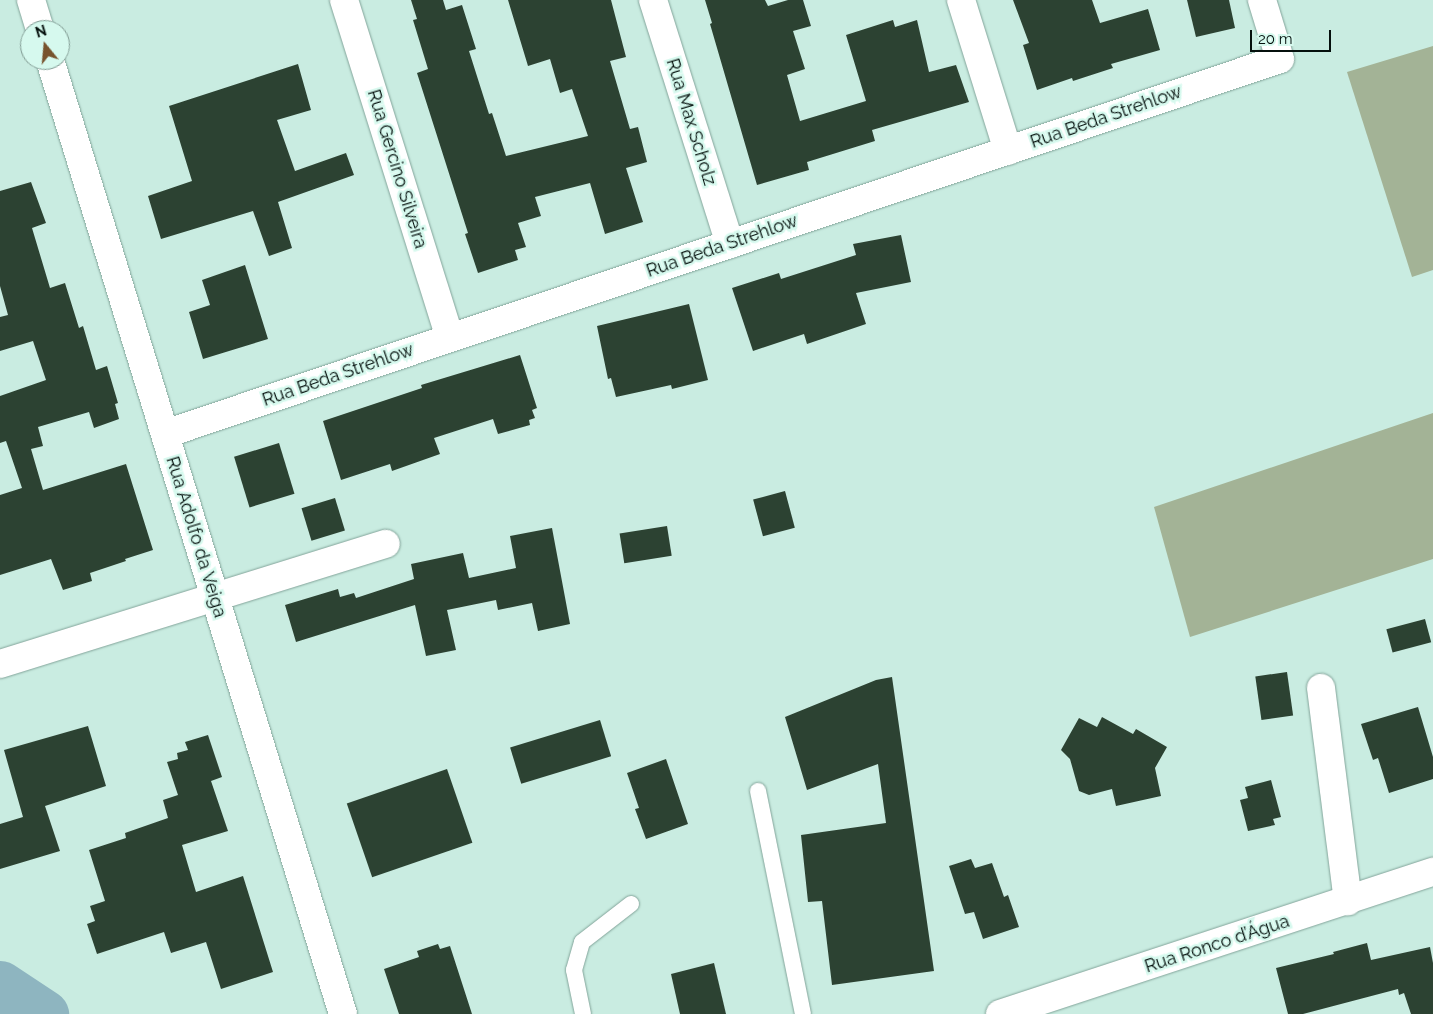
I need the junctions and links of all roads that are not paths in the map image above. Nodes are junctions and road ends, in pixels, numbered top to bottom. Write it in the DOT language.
graph roads {
  1 [pos="31,0"];
  2 [pos="344,0"];
  3 [pos="653,0"];
  4 [pos="961,0"];
  5 [pos="1262,0"];
  6 [pos="37,20"];
  7 [pos="53,70"];
  8 [pos="1008,150"];
  9 [pos="730,244"];
  10 [pos="450,338"];
  11 [pos="165,434"];
  12 [pos="386,544"];
  13 [pos="215,598"];
  14 [pos="0,664"];
  15 [pos="1320,688"];
  16 [pos="758,791"];
  17 [pos="1433,872"];
  18 [pos="1348,901"];
  19 [pos="631,904"];
  20 [pos="344,1014"];
  21 [pos="583,1014"];
  22 [pos="803,1014"];
  23 [pos="1000,1014"];
  1 -- 6 [label="street"];
  2 -- 10 [label="street, Rua Gercino Silveira"];
  3 -- 9 [label="street, Rua Max Scholz"];
  4 -- 8 [label="street"];
  5 -- 8 [label="street, Rua Beda Strehlow"];
  7 -- 11 [label="street, Rua Adolfo da Veiga"];
  8 -- 9 [label="street, Rua Beda Strehlow"];
  9 -- 10 [label="street, Rua Beda Strehlow"];
  10 -- 11 [label="street, Rua Beda Strehlow"];
  11 -- 13 [label="street, Rua Adolfo da Veiga"];
  12 -- 13 [label="street"];
  13 -- 14 [label="street"];
  13 -- 20 [label="street, Rua Adolfo da Veiga"];
  15 -- 18 [label="street"];
  16 -- 22 [label="lane"];
  17 -- 18 [label="street, Rua Ronco d’Água"];
  18 -- 23 [label="street, Rua Ronco d’Água"];
  19 -- 21 [label="lane"];
}
